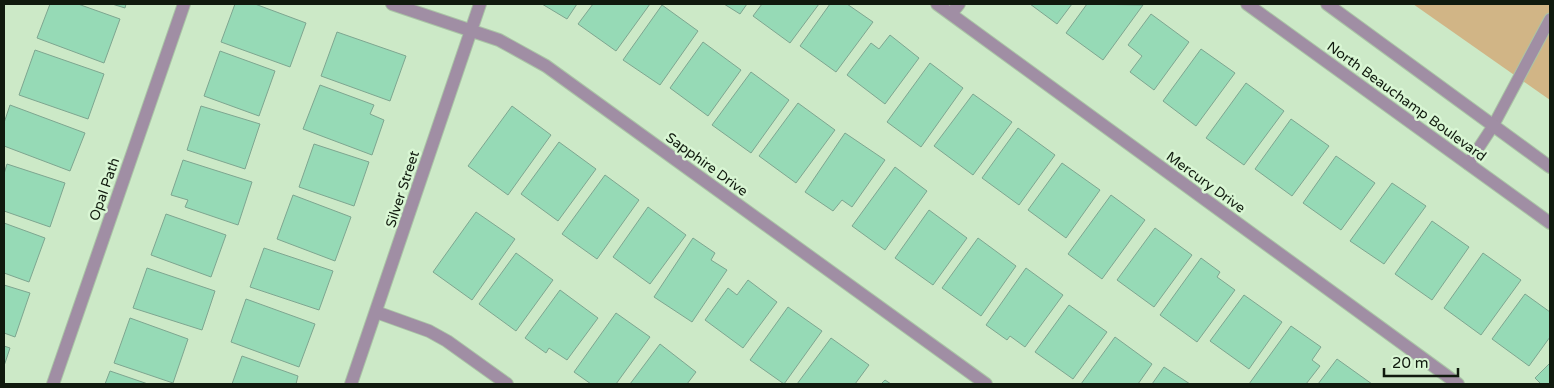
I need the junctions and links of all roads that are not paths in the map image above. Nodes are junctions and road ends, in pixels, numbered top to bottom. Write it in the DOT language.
graph roads {
  1 [pos="184,4"];
  2 [pos="392,4"];
  3 [pos="480,4"];
  4 [pos="937,4"];
  5 [pos="959,4"];
  6 [pos="1247,4"];
  7 [pos="1327,4"];
  8 [pos="951,14"];
  9 [pos="1550,19"];
  10 [pos="471,30"];
  11 [pos="1493,126"];
  12 [pos="1468,164"];
  13 [pos="1550,167"];
  14 [pos="1550,223"];
  15 [pos="376,312"];
  16 [pos="53,384"];
  17 [pos="351,384"];
  18 [pos="507,384"];
  19 [pos="986,384"];
  20 [pos="1458,384"];
  1 -- 16 [label="street, Opal Path"];
  2 -- 10 [label="street, Sapphire Drive"];
  3 -- 10 [label="street, Silver Street"];
  4 -- 8 [label="street, Mercury Drive"];
  5 -- 8 [label="street"];
  6 -- 12 [label="street, North Beauchamp Boulevard"];
  7 -- 11 [label="street"];
  8 -- 20 [label="street, Mercury Drive"];
  9 -- 11 [label="lane"];
  10 -- 15 [label="street, Silver Street"];
  10 -- 19 [label="street, Sapphire Drive"];
  11 -- 12 [label="lane"];
  11 -- 13 [label="street"];
  12 -- 14 [label="street, North Beauchamp Boulevard"];
  15 -- 17 [label="street, Silver Street"];
  15 -- 18 [label="street"];
}
